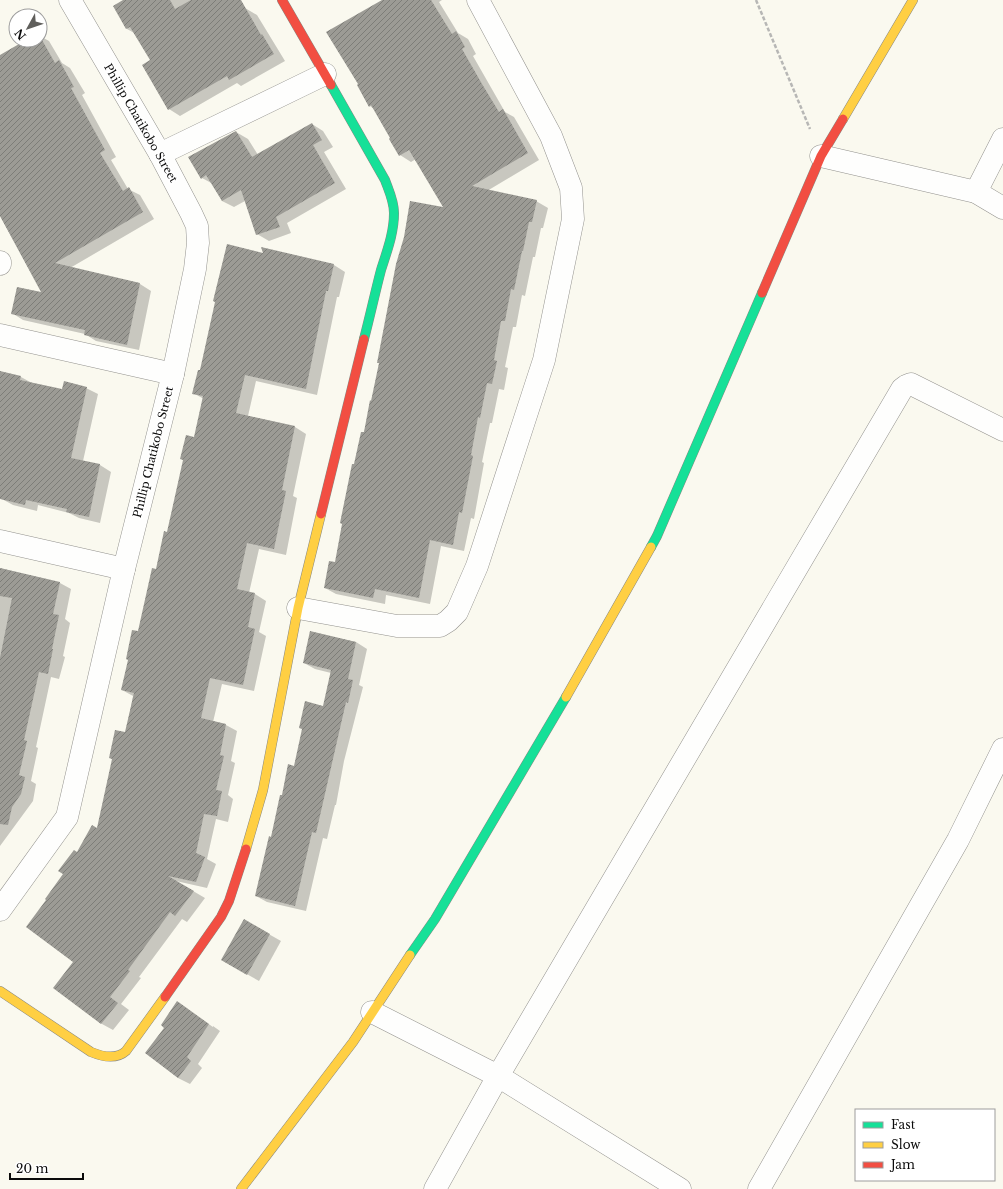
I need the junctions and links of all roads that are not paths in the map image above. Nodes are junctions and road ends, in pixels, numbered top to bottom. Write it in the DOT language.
graph roads {
  1 [pos="70,0"];
  2 [pos="282,0"];
  3 [pos="478,0"];
  4 [pos="912,0"];
  5 [pos="325,74"];
  6 [pos="1003,139"];
  7 [pos="160,154"];
  8 [pos="821,156"];
  9 [pos="976,192"];
  10 [pos="1003,208"];
  11 [pos="0,335"];
  12 [pos="173,374"];
  13 [pos="1003,430"];
  14 [pos="0,541"];
  15 [pos="124,569"];
  16 [pos="298,608"];
  17 [pos="1003,749"];
  18 [pos="0,910"];
  19 [pos="0,991"];
  20 [pos="372,1012"];
  21 [pos="498,1076"];
  22 [pos="241,1189"];
  23 [pos="435,1189"];
  24 [pos="680,1189"];
  25 [pos="759,1189"];
  1 -- 7 [label="street, Phillip Chatikobo Street"];
  2 -- 5 [label="street"];
  3 -- 16 [label="street"];
  4 -- 8 [label="street"];
  5 -- 7 [label="street"];
  5 -- 16 [label="street"];
  6 -- 9 [label="street"];
  7 -- 12 [label="street, Phillip Chatikobo Street"];
  8 -- 9 [label="street"];
  8 -- 20 [label="street"];
  9 -- 10 [label="street"];
  11 -- 12 [label="street"];
  12 -- 15 [label="street, Phillip Chatikobo Street"];
  13 -- 21 [label="street"];
  14 -- 15 [label="street"];
  15 -- 18 [label="street, Phillip Chatikobo Street"];
  16 -- 19 [label="street"];
  17 -- 25 [label="street"];
  20 -- 21 [label="street"];
  20 -- 22 [label="street"];
  21 -- 23 [label="street"];
  21 -- 24 [label="street"];
}
